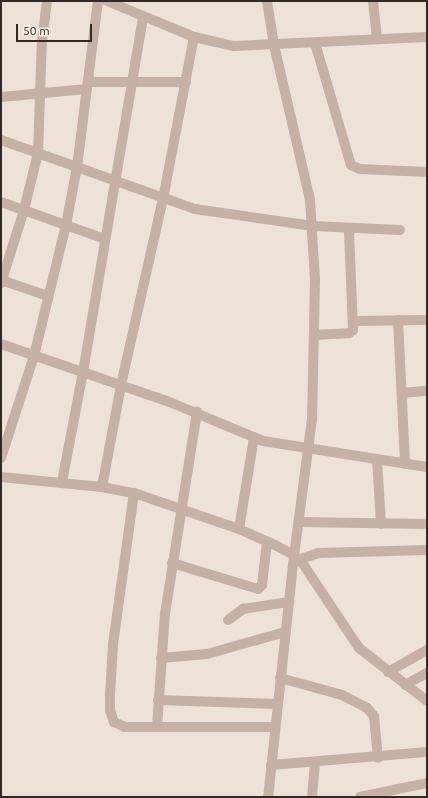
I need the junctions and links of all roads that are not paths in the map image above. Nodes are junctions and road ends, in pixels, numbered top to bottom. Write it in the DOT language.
graph roads {
  1 [pos="47,1"];
  2 [pos="98,1"];
  3 [pos="107,1"];
  4 [pos="267,1"];
  5 [pos="373,1"];
  6 [pos="120,4"];
  7 [pos="143,17"];
  8 [pos="194,37"];
  9 [pos="427,37"];
  10 [pos="378,39"];
  11 [pos="314,43"];
  12 [pos="274,45"];
  13 [pos="132,82"];
  14 [pos="186,82"];
  15 [pos="87,86"];
  16 [pos="40,94"];
  17 [pos="1,97"];
  18 [pos="1,140"];
  19 [pos="38,153"];
  20 [pos="77,167"];
  21 [pos="427,172"];
  22 [pos="116,182"];
  23 [pos="164,199"];
  24 [pos="1,202"];
  25 [pos="24,210"];
  26 [pos="66,225"];
  27 [pos="314,226"];
  28 [pos="349,229"];
  29 [pos="400,230"];
  30 [pos="105,239"];
  31 [pos="1,281"];
  32 [pos="48,296"];
  33 [pos="398,320"];
  34 [pos="427,320"];
  35 [pos="353,321"];
  36 [pos="314,335"];
  37 [pos="1,344"];
  38 [pos="34,356"];
  39 [pos="83,372"];
  40 [pos="121,384"];
  41 [pos="427,391"];
  42 [pos="402,393"];
  43 [pos="197,412"];
  44 [pos="254,437"];
  45 [pos="309,448"];
  46 [pos="1,458"];
  47 [pos="377,459"];
  48 [pos="405,464"];
  49 [pos="427,467"];
  50 [pos="1,477"];
  51 [pos="62,482"];
  52 [pos="102,487"];
  53 [pos="134,494"];
  54 [pos="182,508"];
  55 [pos="299,522"];
  56 [pos="381,524"];
  57 [pos="427,524"];
  58 [pos="239,529"];
  59 [pos="267,542"];
  60 [pos="427,550"];
  61 [pos="296,557"];
  62 [pos="172,563"];
  63 [pos="289,602"];
  64 [pos="228,620"];
  65 [pos="285,632"];
  66 [pos="427,650"];
  67 [pos="161,658"];
  68 [pos="388,672"];
  69 [pos="427,674"];
  70 [pos="280,678"];
  71 [pos="405,685"];
  72 [pos="158,700"];
  73 [pos="427,701"];
  74 [pos="278,704"];
  75 [pos="157,727"];
  76 [pos="275,727"];
  77 [pos="427,752"];
  78 [pos="378,758"];
  79 [pos="315,762"];
  80 [pos="271,765"];
  81 [pos="427,782"];
  82 [pos="268,797"];
  83 [pos="312,797"];
  84 [pos="360,797"];
  1 -- 16 [label="street"];
  2 -- 15 [label="street"];
  3 -- 6 [label="street"];
  4 -- 12 [label="street"];
  5 -- 10 [label="street"];
  6 -- 7 [label="street"];
  7 -- 8 [label="street"];
  7 -- 13 [label="street"];
  8 -- 12 [label="street"];
  8 -- 14 [label="street"];
  9 -- 10 [label="street"];
  10 -- 11 [label="street"];
  11 -- 12 [label="street"];
  11 -- 21 [label="street"];
  12 -- 27 [label="street"];
  13 -- 14 [label="street"];
  13 -- 15 [label="street"];
  13 -- 22 [label="street"];
  14 -- 23 [label="street"];
  15 -- 16 [label="street"];
  15 -- 20 [label="street"];
  16 -- 17 [label="street"];
  16 -- 19 [label="street"];
  18 -- 19 [label="street"];
  19 -- 20 [label="street"];
  19 -- 25 [label="street"];
  20 -- 22 [label="street"];
  20 -- 26 [label="street"];
  22 -- 23 [label="street"];
  22 -- 30 [label="street"];
  23 -- 27 [label="street"];
  23 -- 40 [label="street"];
  24 -- 25 [label="street"];
  25 -- 26 [label="street"];
  25 -- 31 [label="street"];
  26 -- 30 [label="street"];
  26 -- 32 [label="street"];
  27 -- 28 [label="street"];
  27 -- 36 [label="street"];
  28 -- 29 [label="street"];
  28 -- 35 [label="street"];
  30 -- 39 [label="street"];
  31 -- 32 [label="street"];
  32 -- 38 [label="street"];
  33 -- 34 [label="street"];
  33 -- 35 [label="street"];
  33 -- 42 [label="street"];
  35 -- 36 [label="street"];
  36 -- 45 [label="street"];
  37 -- 38 [label="street"];
  38 -- 39 [label="street"];
  38 -- 46 [label="street"];
  39 -- 40 [label="street"];
  39 -- 51 [label="street"];
  40 -- 43 [label="street"];
  40 -- 52 [label="street"];
  41 -- 42 [label="street"];
  42 -- 48 [label="street"];
  43 -- 44 [label="street"];
  43 -- 54 [label="street"];
  44 -- 45 [label="street"];
  44 -- 58 [label="street"];
  45 -- 47 [label="street"];
  45 -- 55 [label="street"];
  47 -- 48 [label="street"];
  47 -- 56 [label="street"];
  48 -- 49 [label="street"];
  50 -- 51 [label="street"];
  51 -- 52 [label="street"];
  52 -- 53 [label="street"];
  53 -- 54 [label="street"];
  53 -- 75 [label="street"];
  54 -- 58 [label="street"];
  54 -- 62 [label="street"];
  55 -- 56 [label="street"];
  55 -- 61 [label="street"];
  56 -- 57 [label="street"];
  58 -- 59 [label="street"];
  59 -- 61 [label="street"];
  59 -- 62 [label="street"];
  60 -- 61 [label="street"];
  61 -- 63 [label="street"];
  61 -- 68 [label="street"];
  62 -- 67 [label="street"];
  63 -- 64 [label="street"];
  63 -- 65 [label="street"];
  65 -- 67 [label="street"];
  65 -- 70 [label="street"];
  66 -- 68 [label="street"];
  67 -- 72 [label="street"];
  68 -- 71 [label="street"];
  69 -- 71 [label="street"];
  70 -- 74 [label="street"];
  70 -- 78 [label="street"];
  71 -- 73 [label="street"];
  72 -- 74 [label="street"];
  72 -- 75 [label="street"];
  74 -- 76 [label="street"];
  75 -- 76 [label="street"];
  76 -- 80 [label="street"];
  77 -- 78 [label="street"];
  78 -- 79 [label="street"];
  79 -- 80 [label="street"];
  79 -- 83 [label="street"];
  80 -- 82 [label="street"];
  81 -- 84 [label="street"];
}
